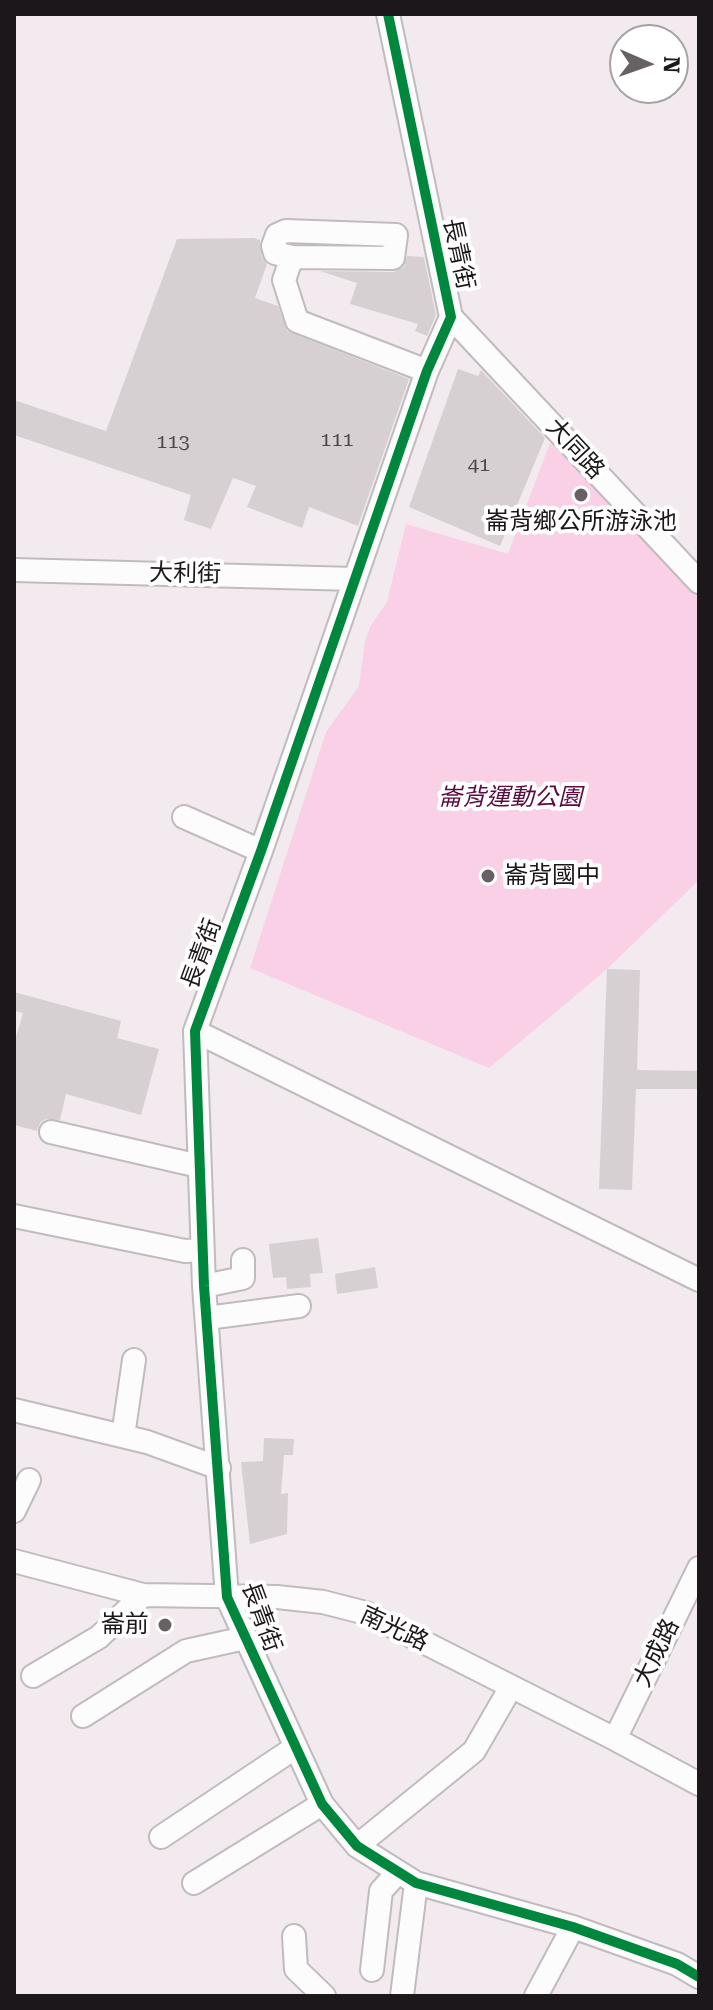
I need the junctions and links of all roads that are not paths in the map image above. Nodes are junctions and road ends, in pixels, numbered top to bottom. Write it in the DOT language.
graph roads {
  1 [pos="388,14"];
  2 [pos="292,257"];
  3 [pos="451,317"];
  4 [pos="427,371"];
  5 [pos="14,570"];
  6 [pos="355,579"];
  7 [pos="699,582"];
  8 [pos="184,817"];
  9 [pos="261,851"];
  10 [pos="195,1031"];
  11 [pos="51,1132"];
  12 [pos="199,1166"];
  13 [pos="14,1216"];
  14 [pos="202,1250"];
  15 [pos="243,1260"];
  16 [pos="699,1280"];
  17 [pos="204,1286"];
  18 [pos="299,1306"];
  19 [pos="207,1318"];
  20 [pos="134,1360"];
  21 [pos="14,1410"];
  22 [pos="123,1436"];
  23 [pos="219,1468"];
  24 [pos="29,1480"];
  25 [pos="14,1511"];
  26 [pos="14,1561"];
  27 [pos="699,1568"];
  28 [pos="694,1594"];
  29 [pos="143,1595"];
  30 [pos="227,1597"];
  31 [pos="245,1638"];
  32 [pos="33,1676"];
  33 [pos="511,1687"];
  34 [pos="83,1716"];
  35 [pos="615,1739"];
  36 [pos="296,1747"];
  37 [pos="699,1783"];
  38 [pos="322,1804"];
  39 [pos="161,1837"];
  40 [pos="357,1846"];
  41 [pos="407,1877"];
  42 [pos="194,1883"];
  43 [pos="573,1927"];
  44 [pos="294,1936"];
  45 [pos="372,1970"];
  46 [pos="699,1977"];
  47 [pos="324,1996"];
  48 [pos="402,1996"];
  49 [pos="536,1996"];
  1 -- 3 [label="street, 長青街"];
  2 -- 2 [label="street"];
  2 -- 4 [label="street"];
  3 -- 4 [label="street, 長青街"];
  3 -- 7 [label="street, 大同路"];
  4 -- 6 [label="street, 長青街"];
  5 -- 6 [label="street, 大利街"];
  6 -- 9 [label="street, 長青街"];
  8 -- 9 [label="street"];
  9 -- 10 [label="street, 長青街"];
  10 -- 12 [label="street, 長青街"];
  10 -- 16 [label="street"];
  11 -- 12 [label="street"];
  12 -- 14 [label="street, 長青街"];
  13 -- 14 [label="street"];
  14 -- 17 [label="street, 長青街"];
  15 -- 17 [label="street"];
  17 -- 19 [label="street, 長青街"];
  18 -- 19 [label="street"];
  19 -- 23 [label="street, 長青街"];
  20 -- 22 [label="street"];
  21 -- 22 [label="street"];
  22 -- 23 [label="street"];
  23 -- 30 [label="street, 長青街"];
  24 -- 25 [label="street"];
  26 -- 29 [label="street, 南光路"];
  27 -- 28 [label="street, 大成路"];
  28 -- 35 [label="street, 大成路"];
  29 -- 30 [label="street, 南光路"];
  29 -- 32 [label="street"];
  30 -- 31 [label="street, 長青街"];
  30 -- 33 [label="street, 南光路"];
  31 -- 34 [label="street"];
  31 -- 36 [label="street, 長青街"];
  33 -- 35 [label="street, 南光路"];
  33 -- 40 [label="street"];
  35 -- 37 [label="street, 南光路"];
  36 -- 38 [label="street, 長青街"];
  36 -- 39 [label="street"];
  38 -- 40 [label="street, 長青街"];
  38 -- 42 [label="street"];
  40 -- 41 [label="street, 長青街"];
  41 -- 43 [label="street, 長青街"];
  41 -- 45 [label="street"];
  41 -- 48 [label="street"];
  43 -- 46 [label="street, 長青街"];
  43 -- 49 [label="street"];
  44 -- 47 [label="street"];
}
